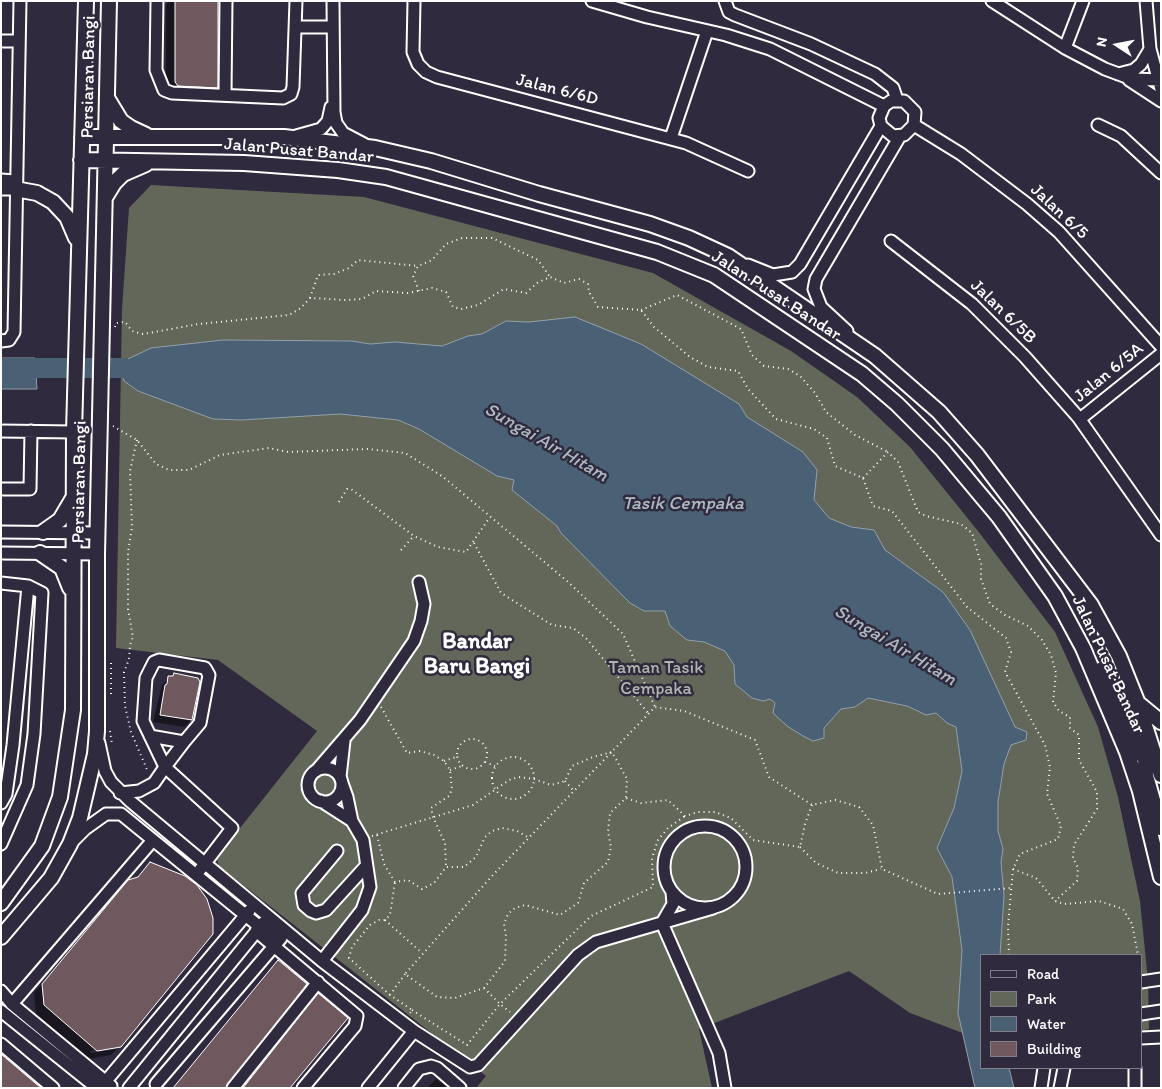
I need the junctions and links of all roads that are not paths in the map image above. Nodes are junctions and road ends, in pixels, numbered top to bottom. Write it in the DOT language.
graph roads {
  1 [pos="20,1"];
  2 [pos="86,1"];
  3 [pos="109,1"];
  4 [pos="157,1"];
  5 [pos="226,1"];
  6 [pos="296,1"];
  7 [pos="333,1"];
  8 [pos="414,1"];
  9 [pos="592,1"];
  10 [pos="636,1"];
  11 [pos="725,1"];
  12 [pos="992,1"];
  13 [pos="1083,1"];
  14 [pos="1146,1"];
  15 [pos="632,13"];
  16 [pos="296,27"];
  17 [pos="333,28"];
  18 [pos="708,31"];
  19 [pos="1,41"];
  20 [pos="19,41"];
  21 [pos="1065,48"];
  22 [pos="1150,49"];
  23 [pos="1120,76"];
  24 [pos="1160,84"];
  25 [pos="106,95"];
  26 [pos="225,95"];
  27 [pos="332,100"];
  28 [pos="897,100"];
  29 [pos="1161,102"];
  30 [pos="884,106"];
  31 [pos="914,125"];
  32 [pos="1098,125"];
  33 [pos="882,126"];
  34 [pos="900,136"];
  35 [pos="82,137"];
  36 [pos="284,137"];
  37 [pos="107,138"];
  38 [pos="162,138"];
  39 [pos="671,138"];
  40 [pos="375,148"];
  41 [pos="81,160"];
  42 [pos="106,160"];
  43 [pos="162,161"];
  44 [pos="748,171"];
  45 [pos="1161,173"];
  46 [pos="1,180"];
  47 [pos="16,185"];
  48 [pos="1,189"];
  49 [pos="106,197"];
  50 [pos="891,241"];
  51 [pos="78,246"];
  52 [pos="728,256"];
  53 [pos="3,341"];
  54 [pos="1161,346"];
  55 [pos="1161,354"];
  56 [pos="875,356"];
  57 [pos="1080,419"];
  58 [pos="1,431"];
  59 [pos="31,431"];
  60 [pos="74,432"];
  61 [pos="1,489"];
  62 [pos="73,498"];
  63 [pos="1,532"];
  64 [pos="43,532"];
  65 [pos="74,532"];
  66 [pos="97,533"];
  67 [pos="1161,535"];
  68 [pos="1,553"];
  69 [pos="40,553"];
  70 [pos="73,554"];
  71 [pos="97,554"];
  72 [pos="1,582"];
  73 [pos="419,582"];
  74 [pos="28,586"];
  75 [pos="73,596"];
  76 [pos="1083,648"];
  77 [pos="1137,701"];
  78 [pos="1161,722"];
  79 [pos="97,732"];
  80 [pos="150,736"];
  81 [pos="344,741"];
  82 [pos="184,742"];
  83 [pos="1156,759"];
  84 [pos="165,767"];
  85 [pos="316,771"];
  86 [pos="341,780"];
  87 [pos="120,793"];
  88 [pos="3,796"];
  89 [pos="130,801"];
  90 [pos="321,801"];
  91 [pos="121,814"];
  92 [pos="352,820"];
  93 [pos="1161,828"];
  94 [pos="153,840"];
  95 [pos="1,844"];
  96 [pos="70,844"];
  97 [pos="337,852"];
  98 [pos="206,862"];
  99 [pos="366,866"];
  100 [pos="196,875"];
  101 [pos="1161,877"];
  102 [pos="672,892"];
  103 [pos="1,902"];
  104 [pos="255,904"];
  105 [pos="713,908"];
  106 [pos="245,916"];
  107 [pos="662,923"];
  108 [pos="262,924"];
  109 [pos="1,937"];
  110 [pos="275,946"];
  111 [pos="322,961"];
  112 [pos="1161,979"];
  113 [pos="318,982"];
  114 [pos="1142,982"];
  115 [pos="1,991"];
  116 [pos="12,1004"];
  117 [pos="1,1011"];
  118 [pos="1161,1011"];
  119 [pos="1142,1014"];
  120 [pos="414,1031"];
  121 [pos="1161,1037"];
  122 [pos="1142,1038"];
  123 [pos="1,1044"];
  124 [pos="1044,1069"];
  125 [pos="1064,1069"];
  126 [pos="1135,1069"];
  127 [pos="141,1072"];
  128 [pos="106,1086"];
  129 [pos="158,1086"];
  130 [pos="53,1088"];
  131 [pos="128,1088"];
  132 [pos="233,1088"];
  133 [pos="303,1088"];
  134 [pos="368,1088"];
  135 [pos="404,1088"];
  136 [pos="460,1088"];
  137 [pos="726,1088"];
  138 [pos="1041,1088"];
  139 [pos="1060,1088"];
  140 [pos="1135,1088"];
  1 -- 20 [label="street"];
  2 -- 35 [label="main road, Persiaran Bangi"];
  3 -- 25 [label="main road, Persiaran Bangi"];
  4 -- 26 [label="street"];
  5 -- 26 [label="street"];
  6 -- 16 [label="street"];
  7 -- 17 [label="street, Jalan Pusat Bandar"];
  8 -- 39 [label="street, Jalan 6/6D"];
  9 -- 15 [label="street"];
  10 -- 15 [label="street"];
  11 -- 28 [label="street"];
  12 -- 21 [label="street"];
  13 -- 21 [label="street"];
  14 -- 22 [label="street"];
  15 -- 18 [label="street"];
  16 -- 17 [label="street"];
  16 -- 26 [label="street"];
  17 -- 27 [label="street, Jalan Pusat Bandar"];
  18 -- 30 [label="street"];
  18 -- 39 [label="street"];
  19 -- 20 [label="street"];
  20 -- 47 [label="street"];
  21 -- 23 [label="street"];
  22 -- 23 [label="street"];
  22 -- 24 [label="street"];
  23 -- 24 [label="street"];
  23 -- 29 [label="street"];
  25 -- 37 [label="main road, Persiaran Bangi"];
  25 -- 38 [label="main road"];
  27 -- 36 [label="street, Jalan Pusat Bandar"];
  27 -- 40 [label="street, Jalan Pusat Bandar"];
  28 -- 30 [label="street"];
  28 -- 31 [label="street"];
  30 -- 33 [label="street"];
  31 -- 34 [label="street"];
  31 -- 54 [label="street, Jalan 6/5"];
  32 -- 45 [label="street"];
  33 -- 34 [label="street"];
  33 -- 52 [label="street"];
  34 -- 56 [label="street"];
  35 -- 37 [label="main road, Jalan Pusat Bandar"];
  35 -- 41 [label="main road, Persiaran Bangi"];
  36 -- 38 [label="main road, Jalan Pusat Bandar"];
  36 -- 40 [label="main road, Jalan Pusat Bandar"];
  37 -- 38 [label="main road, Jalan Pusat Bandar"];
  37 -- 42 [label="main road, Persiaran Bangi"];
  39 -- 44 [label="street, Jalan 6/6D"];
  40 -- 52 [label="main road, Jalan Pusat Bandar"];
  41 -- 42 [label="main road, Jalan Pusat Bandar"];
  41 -- 51 [label="main road, Persiaran Bangi"];
  42 -- 43 [label="main road, Jalan Pusat Bandar"];
  42 -- 49 [label="main road, Persiaran Bangi"];
  43 -- 49 [label="main road"];
  43 -- 76 [label="main road, Jalan Pusat Bandar"];
  46 -- 47 [label="street"];
  47 -- 48 [label="street"];
  47 -- 51 [label="main road"];
  47 -- 53 [label="street"];
  49 -- 66 [label="main road, Persiaran Bangi"];
  50 -- 57 [label="street, Jalan 6/5B"];
  51 -- 60 [label="main road, Persiaran Bangi"];
  52 -- 56 [label="main road, Jalan Pusat Bandar"];
  55 -- 57 [label="street, Jalan 6/5A"];
  56 -- 77 [label="main road, Jalan Pusat Bandar"];
  57 -- 67 [label="street, Jalan 6/5B"];
  58 -- 59 [label="street"];
  59 -- 60 [label="street"];
  59 -- 61 [label="street"];
  60 -- 62 [label="main road, Persiaran Bangi"];
  62 -- 64 [label="main road"];
  62 -- 65 [label="main road, Persiaran Bangi"];
  63 -- 64 [label="street"];
  64 -- 65 [label="street"];
  65 -- 66 [label="street"];
  65 -- 70 [label="main road, Persiaran Bangi"];
  66 -- 71 [label="main road, Persiaran Bangi"];
  68 -- 69 [label="street"];
  69 -- 70 [label="street"];
  69 -- 75 [label="main road"];
  70 -- 71 [label="street"];
  70 -- 75 [label="main road, Persiaran Bangi"];
  71 -- 79 [label="main road, Persiaran Bangi"];
  72 -- 74 [label="street"];
  73 -- 81 [label="street"];
  74 -- 88 [label="street"];
  74 -- 95 [label="street"];
  75 -- 103 [label="main road, Persiaran Bangi"];
  76 -- 83 [label="main road"];
  76 -- 101 [label="main road, Jalan Pusat Bandar"];
  77 -- 78 [label="main road"];
  77 -- 83 [label="main road, Jalan Pusat Bandar"];
  79 -- 87 [label="street"];
  79 -- 96 [label="main road, Persiaran Bangi"];
  80 -- 82 [label="street"];
  80 -- 82 [label="street"];
  80 -- 84 [label="street"];
  81 -- 85 [label="street"];
  81 -- 86 [label="street"];
  82 -- 84 [label="street"];
  83 -- 93 [label="main road"];
  84 -- 87 [label="street"];
  84 -- 98 [label="street"];
  85 -- 86 [label="street"];
  85 -- 90 [label="street"];
  86 -- 90 [label="street"];
  86 -- 92 [label="street"];
  87 -- 89 [label="street"];
  89 -- 91 [label="street"];
  89 -- 98 [label="street"];
  90 -- 92 [label="street"];
  91 -- 94 [label="street"];
  91 -- 96 [label="street"];
  92 -- 99 [label="street"];
  94 -- 100 [label="street"];
  94 -- 116 [label="street"];
  96 -- 109 [label="main road, Persiaran Bangi"];
  97 -- 99 [label="street"];
  98 -- 100 [label="street"];
  98 -- 104 [label="street"];
  99 -- 111 [label="street"];
  100 -- 106 [label="street"];
  102 -- 105 [label="street"];
  102 -- 105 [label="street"];
  102 -- 107 [label="street"];
  104 -- 106 [label="street"];
  104 -- 108 [label="street"];
  105 -- 107 [label="street"];
  106 -- 108 [label="street"];
  106 -- 128 [label="street"];
  107 -- 120 [label="street"];
  107 -- 137 [label="street"];
  108 -- 110 [label="street"];
  108 -- 111 [label="street"];
  108 -- 127 [label="street"];
  110 -- 113 [label="street"];
  110 -- 129 [label="street"];
  111 -- 120 [label="street"];
  112 -- 114 [label="street"];
  113 -- 132 [label="street"];
  113 -- 133 [label="street"];
  115 -- 116 [label="street"];
  116 -- 128 [label="street"];
  117 -- 128 [label="street"];
  118 -- 119 [label="street"];
  120 -- 134 [label="street"];
  121 -- 122 [label="street"];
  123 -- 130 [label="street"];
  124 -- 138 [label="street"];
  125 -- 139 [label="street"];
  126 -- 140 [label="street"];
  127 -- 129 [label="street"];
  127 -- 131 [label="street"];
  135 -- 136 [label="street"];
}
